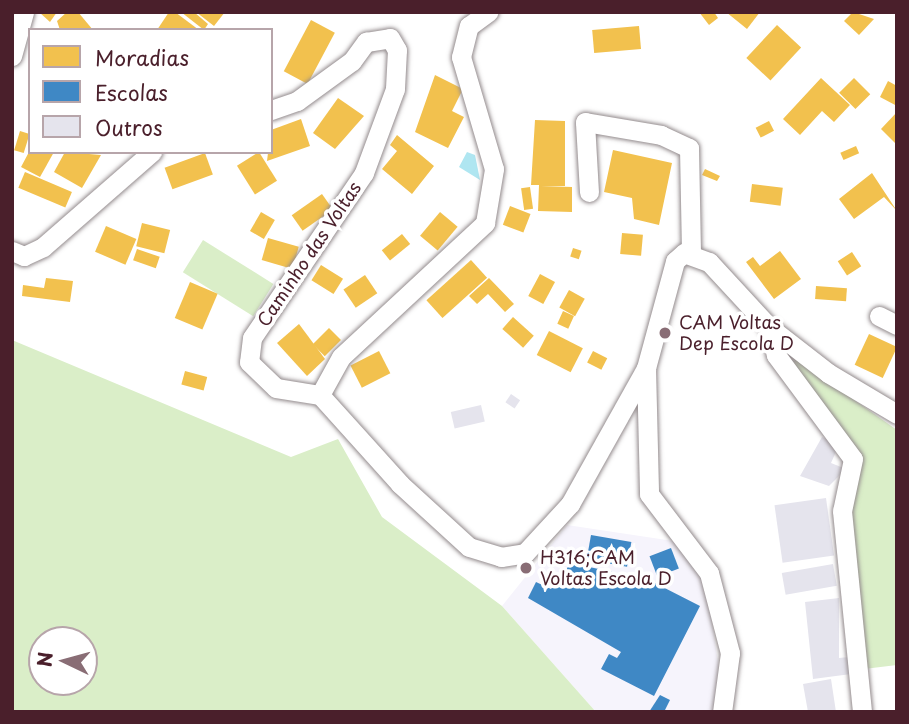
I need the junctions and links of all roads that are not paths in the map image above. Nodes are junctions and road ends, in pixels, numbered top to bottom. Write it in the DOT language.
graph roads {
  1 [pos="24,12"];
  2 [pos="488,12"];
  3 [pos="12,56"];
  4 [pos="273,109"];
  5 [pos="150,154"];
  6 [pos="589,192"];
  7 [pos="12,251"];
  8 [pos="691,252"];
  9 [pos="879,316"];
  10 [pos="897,325"];
  11 [pos="769,327"];
  12 [pos="646,368"];
  13 [pos="320,395"];
  14 [pos="897,414"];
  15 [pos="722,712"];
  16 [pos="862,712"];
  1 -- 3 [label="street"];
  2 -- 13 [label="street"];
  4 -- 13 [label="street, Caminho das Voltas"];
  5 -- 7 [label="street"];
  6 -- 8 [label="street"];
  8 -- 11 [label="street"];
  8 -- 12 [label="street"];
  9 -- 10 [label="street"];
  11 -- 14 [label="street"];
  11 -- 16 [label="street"];
  12 -- 13 [label="street"];
  12 -- 15 [label="street"];
}
